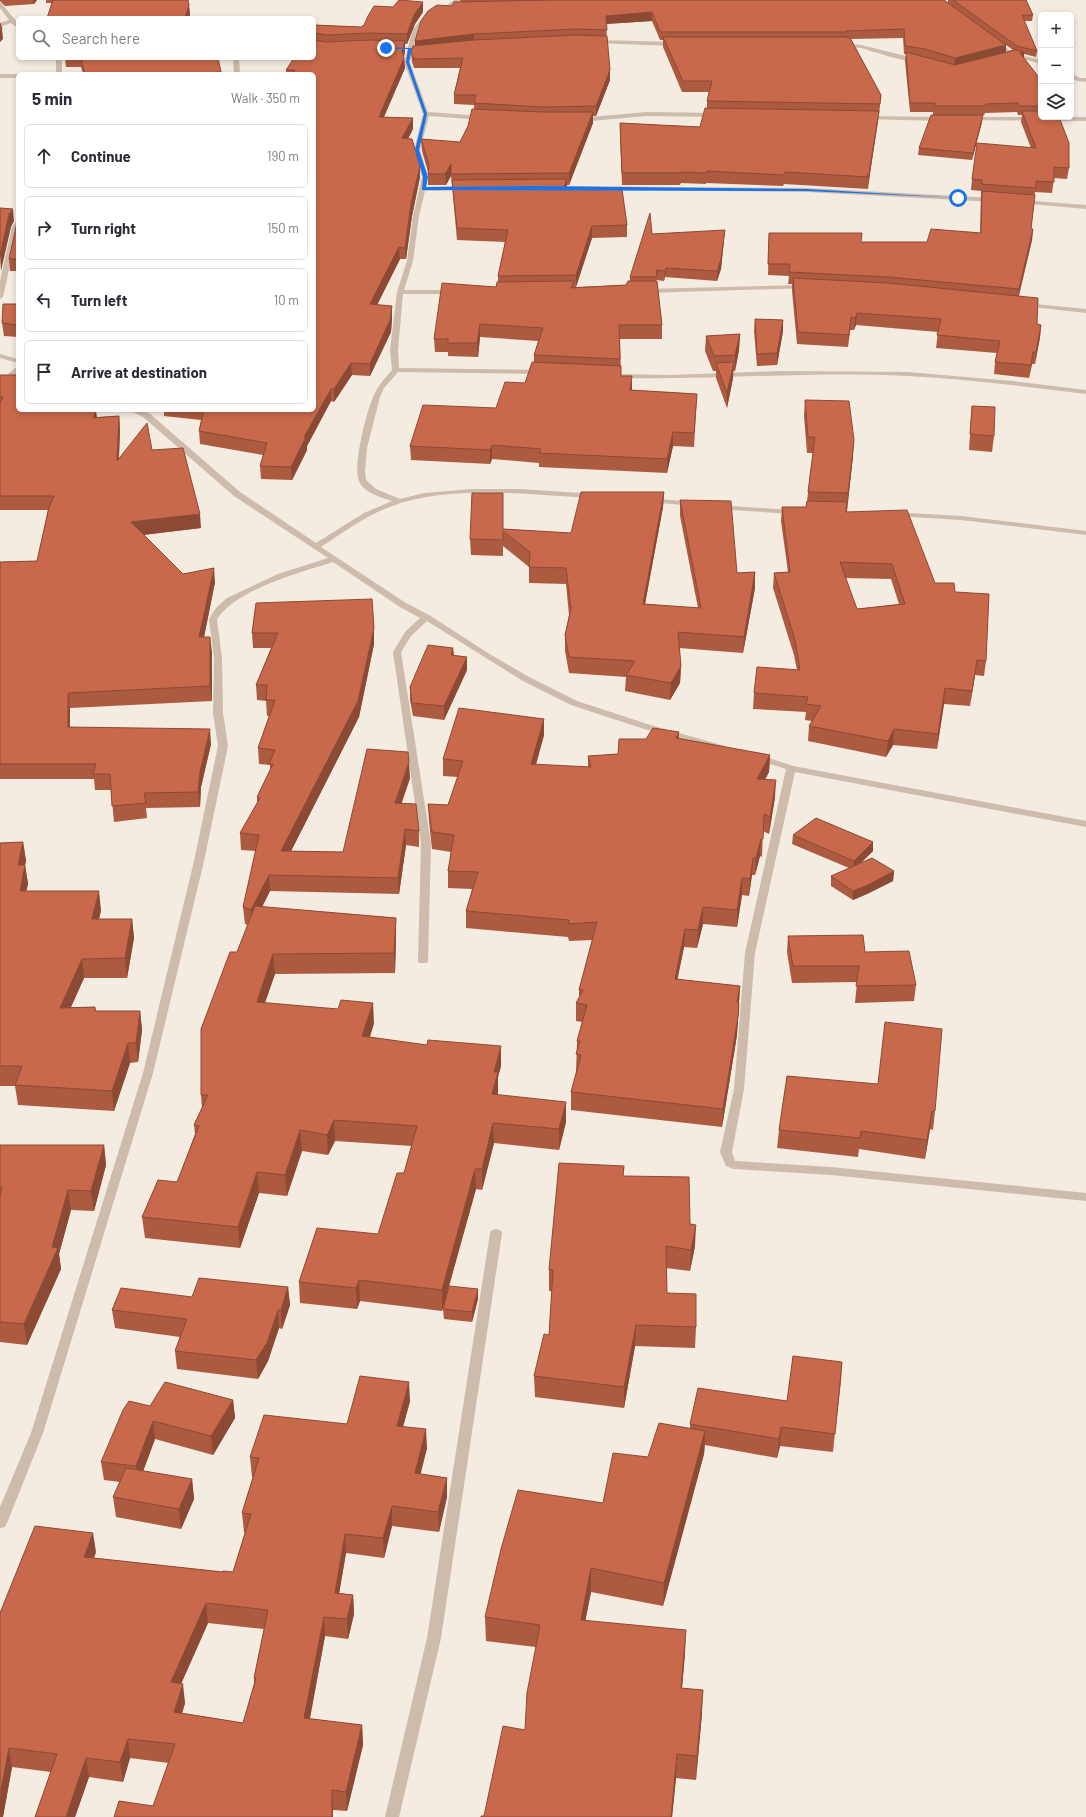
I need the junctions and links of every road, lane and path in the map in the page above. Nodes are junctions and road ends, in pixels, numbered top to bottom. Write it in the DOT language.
graph roads {
  1 [pos="457,0"];
  2 [pos="0,4"];
  3 [pos="456,7"];
  4 [pos="442,8"];
  5 [pos="12,21"];
  6 [pos="16,24"];
  7 [pos="0,25"];
  8 [pos="990,40"];
  9 [pos="590,42"];
  10 [pos="686,45"];
  11 [pos="832,45"];
  12 [pos="1014,55"];
  13 [pos="1007,57"];
  14 [pos="58,60"];
  15 [pos="236,60"];
  16 [pos="924,61"];
  17 [pos="1038,61"];
  18 [pos="59,72"];
  19 [pos="237,72"];
  20 [pos="0,76"];
  21 [pos="16,76"];
  22 [pos="1074,77"];
  23 [pos="1086,80"];
  24 [pos="426,114"];
  25 [pos="721,115"];
  26 [pos="856,118"];
  27 [pos="492,119"];
  28 [pos="950,119"];
  29 [pos="958,119"];
  30 [pos="1086,119"];
  31 [pos="574,120"];
  32 [pos="470,188"];
  33 [pos="548,188"];
  34 [pos="423,189"];
  35 [pos="1005,201"];
  36 [pos="1013,202"];
  37 [pos="1086,207"];
  38 [pos="16,226"];
  39 [pos="814,287"];
  40 [pos="635,291"];
  41 [pos="400,292"];
  42 [pos="461,292"];
  43 [pos="0,297"];
  44 [pos="1018,304"];
  45 [pos="1086,311"];
  46 [pos="0,356"];
  47 [pos="16,360"];
  48 [pos="396,370"];
  49 [pos="16,372"];
  50 [pos="549,373"];
  51 [pos="609,375"];
  52 [pos="0,384"];
  53 [pos="1086,392"];
  54 [pos="148,413"];
  55 [pos="605,496"];
  56 [pos="643,499"];
  57 [pos="399,501"];
  58 [pos="805,513"];
  59 [pos="883,514"];
  60 [pos="1086,533"];
  61 [pos="315,547"];
  62 [pos="334,559"];
  63 [pos="426,617"];
  64 [pos="728,749"];
  65 [pos="750,755"];
  66 [pos="791,768"];
  67 [pos="1086,824"];
  68 [pos="423,961"];
  69 [pos="1086,1197"];
  70 [pos="496,1233"];
  71 [pos="0,1523"];
  72 [pos="392,1817"];
  1 -- 4 [label="street"];
  2 -- 5 [label="street"];
  3 -- 4 [label="street"];
  4 -- 24 [label="street"];
  5 -- 6 [label="street"];
  5 -- 7 [label="street"];
  8 -- 12 [label="street"];
  9 -- 10 [label="street"];
  11 -- 16 [label="street"];
  12 -- 13 [label="street"];
  12 -- 17 [label="street"];
  14 -- 18 [label="street"];
  15 -- 19 [label="street"];
  20 -- 21 [label="street"];
  22 -- 23 [label="street"];
  24 -- 27 [label="street"];
  24 -- 34 [label="street"];
  25 -- 31 [label="street"];
  26 -- 28 [label="street"];
  29 -- 30 [label="street"];
  32 -- 34 [label="street"];
  33 -- 35 [label="street"];
  34 -- 41 [label="street"];
  36 -- 37 [label="street"];
  38 -- 43 [label="street"];
  39 -- 40 [label="street"];
  41 -- 42 [label="street"];
  41 -- 48 [label="street"];
  44 -- 45 [label="street"];
  46 -- 47 [label="street"];
  48 -- 50 [label="street"];
  48 -- 57 [label="street"];
  49 -- 52 [label="street"];
  51 -- 53 [label="street"];
  54 -- 61 [label="street"];
  55 -- 57 [label="street"];
  56 -- 58 [label="street"];
  57 -- 61 [label="street"];
  59 -- 60 [label="street"];
  61 -- 62 [label="street"];
  62 -- 63 [label="street"];
  62 -- 71 [label="street"];
  63 -- 64 [label="street"];
  63 -- 68 [label="street"];
  65 -- 66 [label="street"];
  66 -- 67 [label="street"];
  66 -- 69 [label="street"];
  70 -- 72 [label="street"];
}
